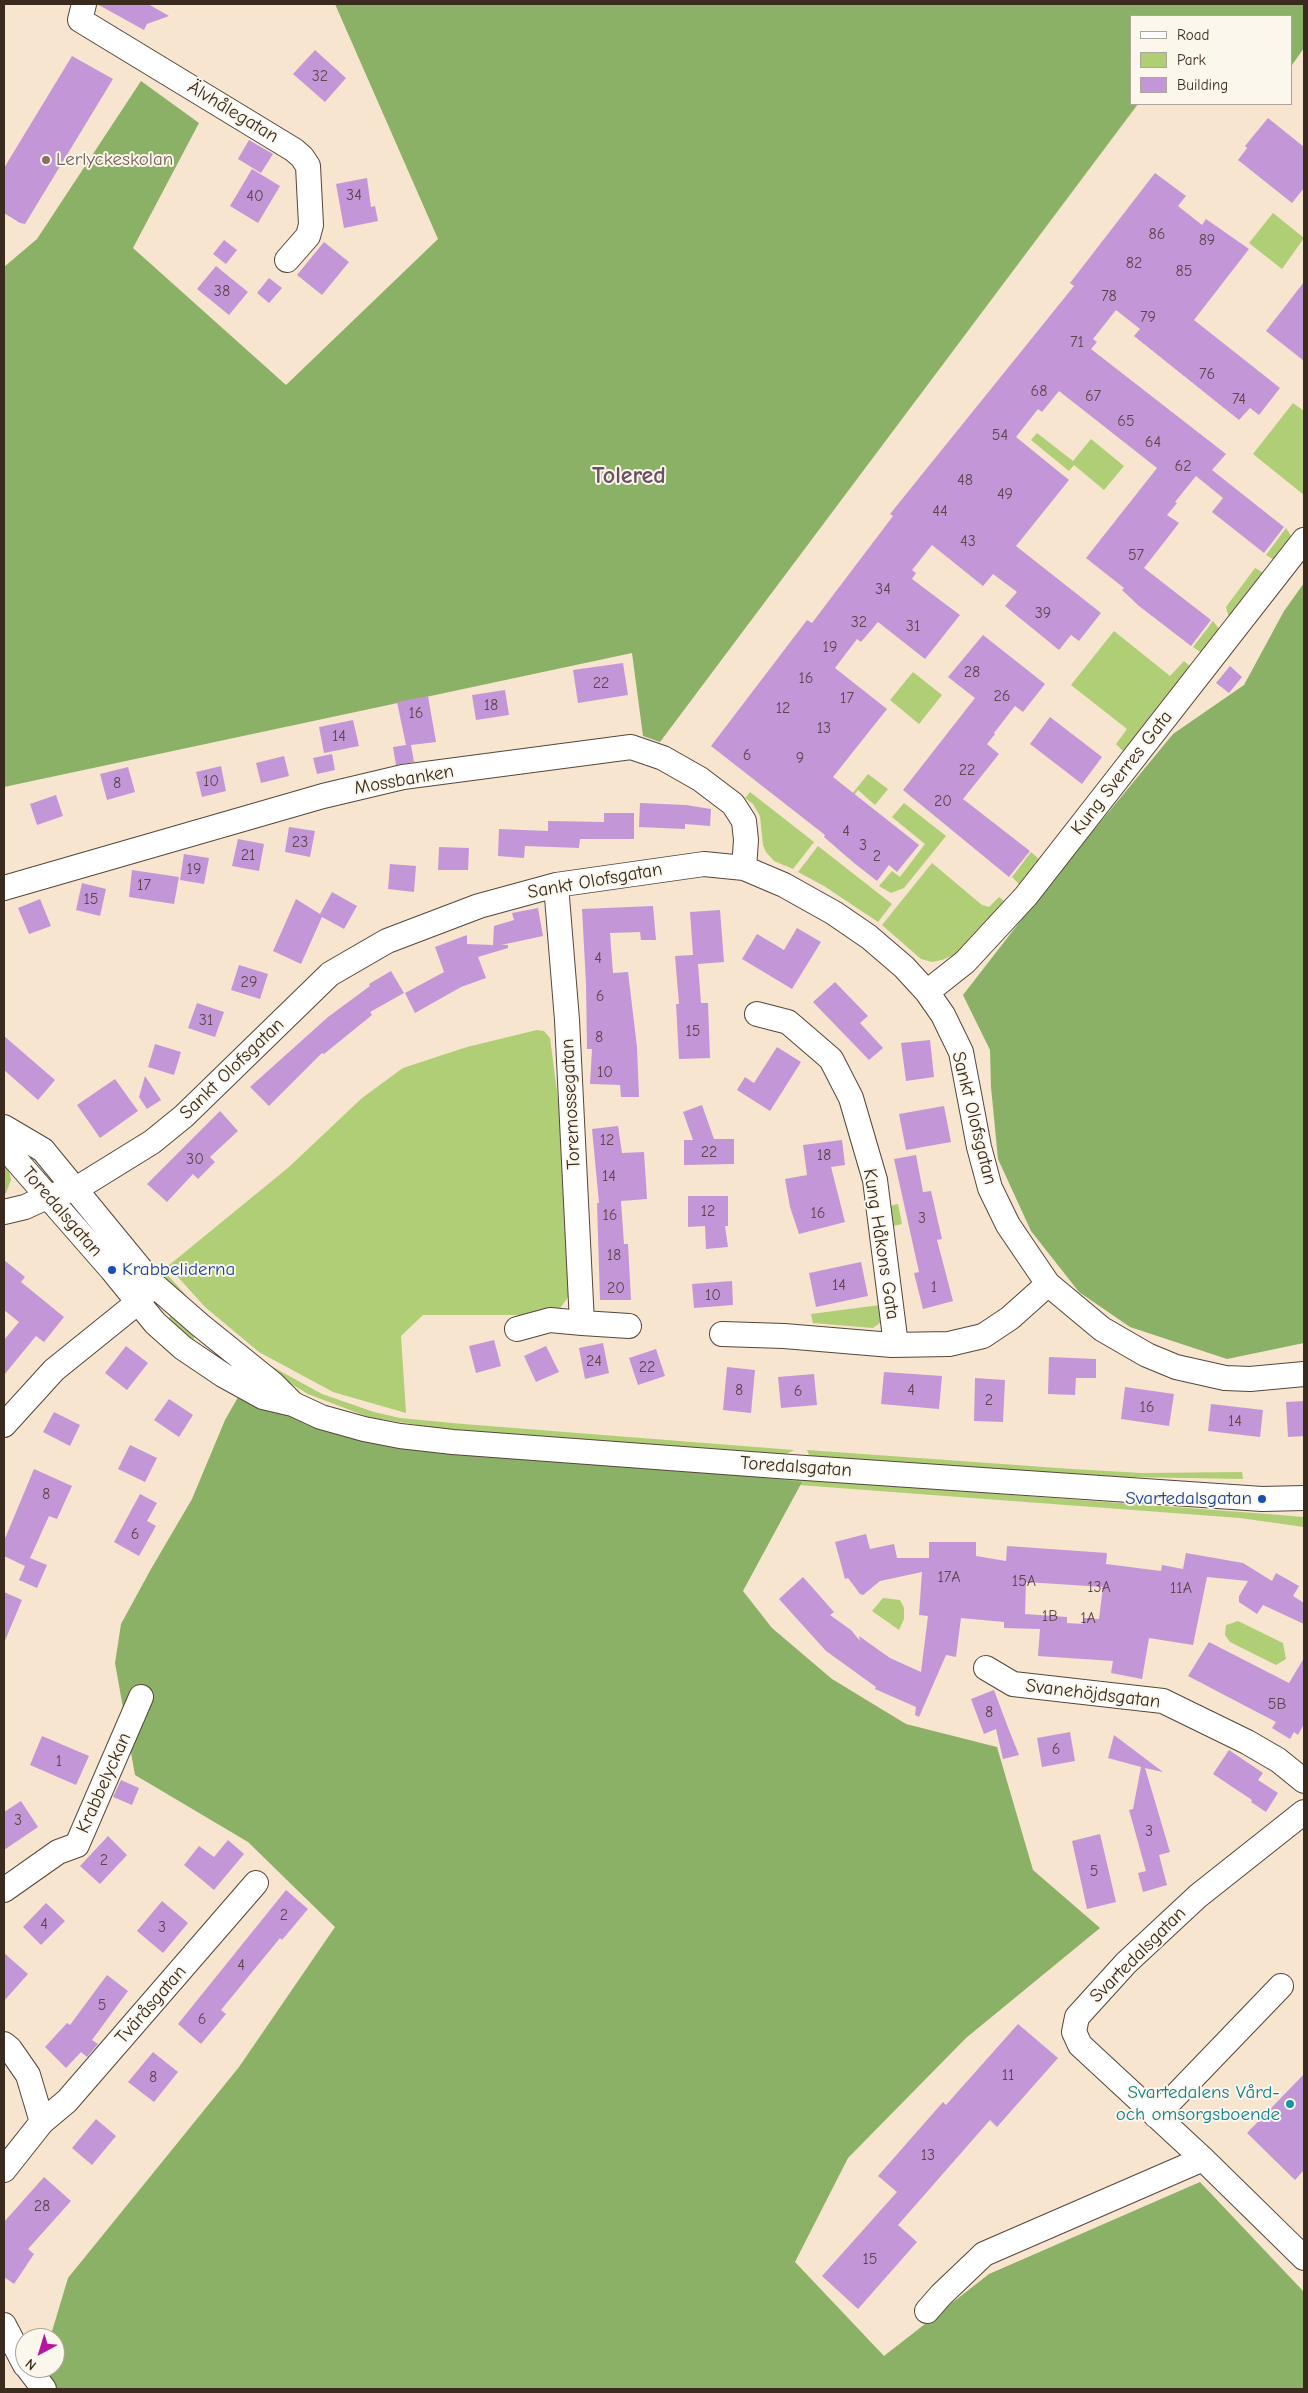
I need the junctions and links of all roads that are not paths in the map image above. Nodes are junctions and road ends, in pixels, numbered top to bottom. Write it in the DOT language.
graph roads {
  1 [pos="84,4"];
  2 [pos="287,260"];
  3 [pos="1304,540"];
  4 [pos="744,868"];
  5 [pos="556,885"];
  6 [pos="4,888"];
  7 [pos="927,992"];
  8 [pos="757,1014"];
  9 [pos="4,1127"];
  10 [pos="4,1136"];
  11 [pos="76,1189"];
  12 [pos="49,1196"];
  13 [pos="4,1212"];
  14 [pos="152,1284"];
  15 [pos="1048,1284"];
  16 [pos="137,1303"];
  17 [pos="582,1323"];
  18 [pos="629,1326"];
  19 [pos="517,1329"];
  20 [pos="722,1334"];
  21 [pos="896,1345"];
  22 [pos="1304,1374"];
  23 [pos="293,1404"];
  24 [pos="4,1425"];
  25 [pos="1304,1498"];
  26 [pos="986,1668"];
  27 [pos="141,1697"];
  28 [pos="1304,1780"];
  29 [pos="1304,1812"];
  30 [pos="256,1883"];
  31 [pos="4,1890"];
  32 [pos="1281,1986"];
  33 [pos="4,2044"];
  34 [pos="1156,2116"];
  35 [pos="42,2122"];
  36 [pos="1203,2159"];
  37 [pos="4,2170"];
  38 [pos="1304,2258"];
  39 [pos="927,2312"];
  40 [pos="4,2324"];
  41 [pos="15,2345"];
  42 [pos="36,2378"];
  43 [pos="44,2389"];
  1 -- 2 [label="street, Älvhålegatan"];
  3 -- 7 [label="street, Kung Sverres Gata"];
  4 -- 5 [label="street, Sankt Olofsgatan"];
  4 -- 6 [label="street, Mossbanken"];
  4 -- 7 [label="street, Sankt Olofsgatan"];
  5 -- 11 [label="street, Sankt Olofsgatan"];
  5 -- 17 [label="street, Toremossegatan"];
  7 -- 15 [label="street, Sankt Olofsgatan"];
  8 -- 21 [label="street, Kung Håkons Gata"];
  9 -- 11 [label="street, Toredalsgatan"];
  10 -- 12 [label="street, Toredalsgatan"];
  11 -- 12 [label="street, Sankt Olofsgatan"];
  11 -- 14 [label="street, Toredalsgatan"];
  12 -- 13 [label="street, Sankt Olofsgatan"];
  12 -- 16 [label="street, Toredalsgatan"];
  14 -- 16 [label="street"];
  14 -- 23 [label="street, Toredalsgatan"];
  15 -- 21 [label="street, Kung Håkons Gata"];
  15 -- 22 [label="street, Sankt Olofsgatan"];
  16 -- 23 [label="street, Toredalsgatan"];
  16 -- 24 [label="street"];
  17 -- 18 [label="street"];
  17 -- 19 [label="street"];
  20 -- 21 [label="street, Kung Håkons Gata"];
  23 -- 25 [label="street, Toredalsgatan"];
  26 -- 28 [label="street, Svanehöjdsgatan"];
  27 -- 31 [label="street, Krabbelyckan"];
  29 -- 34 [label="street, Svartedalsgatan"];
  30 -- 35 [label="street, Tväråsgatan"];
  32 -- 34 [label="street"];
  33 -- 35 [label="street"];
  34 -- 36 [label="street, Svartedalsgatan"];
  35 -- 37 [label="street"];
  36 -- 38 [label="street, Svartedalsgatan"];
  36 -- 39 [label="street"];
  40 -- 41 [label="street"];
  42 -- 43 [label="street"];
}
